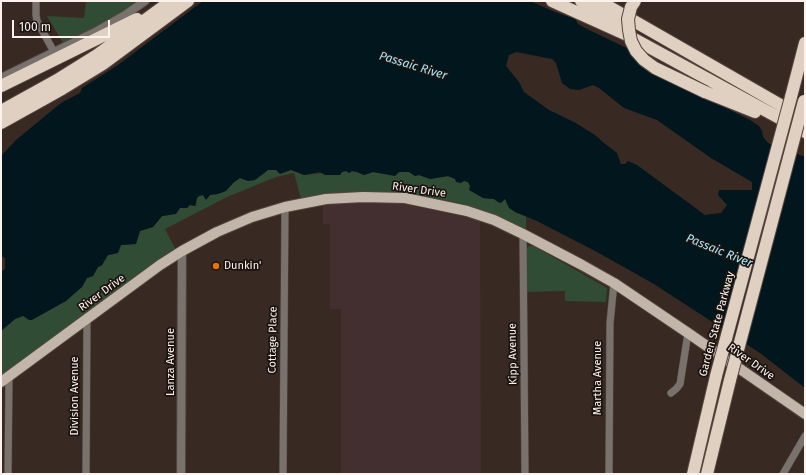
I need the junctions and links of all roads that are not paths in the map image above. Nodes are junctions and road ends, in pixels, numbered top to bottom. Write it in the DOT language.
graph roads {
  1 [pos="36,1"];
  2 [pos="145,1"];
  3 [pos="165,1"];
  4 [pos="171,1"];
  5 [pos="188,1"];
  6 [pos="552,1"];
  7 [pos="581,1"];
  8 [pos="599,1"];
  9 [pos="635,1"];
  10 [pos="805,43"];
  11 [pos="54,52"];
  12 [pos="1,78"];
  13 [pos="1,86"];
  14 [pos="728,90"];
  15 [pos="804,98"];
  16 [pos="1,111"];
  17 [pos="778,118"];
  18 [pos="805,119"];
  19 [pos="1,123"];
  20 [pos="805,132"];
  21 [pos="285,207"];
  22 [pos="523,234"];
  23 [pos="182,251"];
  24 [pos="614,283"];
  25 [pos="87,319"];
  26 [pos="688,333"];
  27 [pos="5,380"];
  28 [pos="671,393"];
  29 [pos="805,414"];
  30 [pos="805,436"];
  31 [pos="8,474"];
  32 [pos="86,474"];
  33 [pos="181,474"];
  34 [pos="283,474"];
  35 [pos="525,474"];
  36 [pos="609,474"];
  37 [pos="693,474"];
  38 [pos="707,474"];
  39 [pos="783,474"];
  1 -- 11 [label="street"];
  2 -- 11 [label="street"];
  3 -- 13 [label="highway"];
  4 -- 16 [label="highway"];
  5 -- 19 [label="highway"];
  6 -- 14 [label="highway"];
  7 -- 14 [label="highway"];
  8 -- 18 [label="highway"];
  9 -- 17 [label="highway, bridge"];
  10 -- 37 [label="highway, Garden State Parkway, bridge"];
  11 -- 12 [label="street"];
  14 -- 17 [label="highway"];
  15 -- 38 [label="highway, bridge"];
  17 -- 20 [label="highway"];
  21 -- 22 [label="main road, River Drive"];
  21 -- 23 [label="main road, River Drive"];
  21 -- 34 [label="street, Cottage Place"];
  22 -- 24 [label="main road, River Drive"];
  22 -- 35 [label="street, Kipp Avenue"];
  23 -- 25 [label="main road, River Drive"];
  23 -- 33 [label="street, Lanza Avenue"];
  24 -- 26 [label="main road, River Drive"];
  24 -- 36 [label="street, Martha Avenue"];
  25 -- 27 [label="main road, River Drive"];
  25 -- 32 [label="street, Division Avenue"];
  26 -- 28 [label="street"];
  26 -- 29 [label="main road, River Drive"];
  27 -- 31 [label="street"];
  30 -- 39 [label="street"];
}
